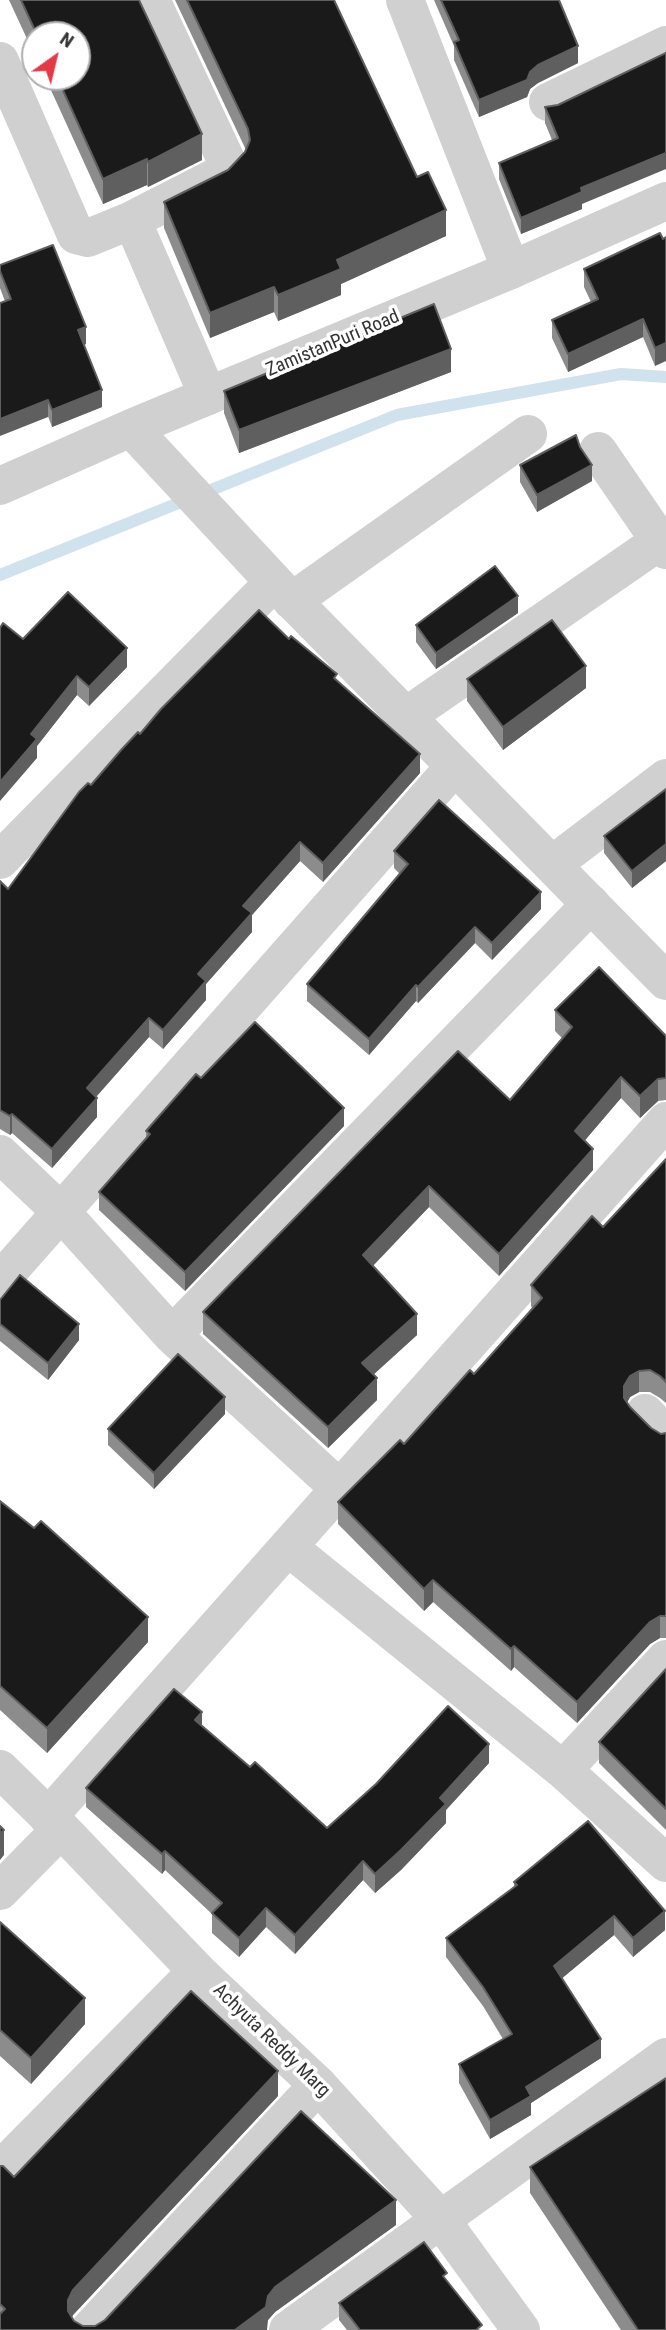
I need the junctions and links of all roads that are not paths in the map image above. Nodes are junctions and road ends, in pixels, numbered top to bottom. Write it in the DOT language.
graph roads {
  1 [pos="151,0"];
  2 [pos="405,0"];
  3 [pos="666,45"];
  4 [pos="0,61"];
  5 [pos="548,102"];
  6 [pos="666,201"];
  7 [pos="132,220"];
  8 [pos="511,270"];
  9 [pos="208,396"];
  10 [pos="131,428"];
  11 [pos="528,434"];
  12 [pos="598,451"];
  13 [pos="0,485"];
  14 [pos="664,543"];
  15 [pos="283,591"];
  16 [pos="405,717"];
  17 [pos="454,767"];
  18 [pos="666,778"];
  19 [pos="0,860"];
  20 [pos="553,864"];
  21 [pos="591,904"];
  22 [pos="666,981"];
  23 [pos="666,1121"];
  24 [pos="0,1154"];
  25 [pos="61,1212"];
  26 [pos="0,1281"];
  27 [pos="172,1335"];
  28 [pos="340,1489"];
  29 [pos="288,1547"];
  30 [pos="666,1659"];
  31 [pos="0,1769"];
  32 [pos="563,1770"];
  33 [pos="55,1823"];
  34 [pos="666,1863"];
  35 [pos="0,1891"];
  36 [pos="197,1971"];
  37 [pos="666,2057"];
  38 [pos="318,2085"];
  39 [pos="0,2170"];
  40 [pos="441,2220"];
  41 [pos="89,2330"];
  42 [pos="288,2330"];
  43 [pos="521,2330"];
  1 -- 7 [label="street"];
  2 -- 8 [label="street"];
  3 -- 5 [label="street"];
  4 -- 7 [label="street"];
  6 -- 8 [label="street, ZamistanPuri Road"];
  7 -- 9 [label="street"];
  8 -- 9 [label="street, ZamistanPuri Road"];
  9 -- 10 [label="street, ZamistanPuri Road"];
  10 -- 13 [label="street, ZamistanPuri Road"];
  10 -- 15 [label="street"];
  11 -- 15 [label="street"];
  12 -- 14 [label="street"];
  14 -- 16 [label="street"];
  15 -- 16 [label="street"];
  15 -- 19 [label="street"];
  16 -- 17 [label="street"];
  17 -- 20 [label="street"];
  17 -- 25 [label="street"];
  18 -- 20 [label="street"];
  20 -- 21 [label="street"];
  21 -- 22 [label="street"];
  21 -- 27 [label="street"];
  23 -- 28 [label="street"];
  24 -- 25 [label="street"];
  25 -- 26 [label="street"];
  25 -- 27 [label="street"];
  27 -- 28 [label="street"];
  28 -- 29 [label="street"];
  29 -- 32 [label="street"];
  29 -- 33 [label="street"];
  30 -- 32 [label="street"];
  31 -- 33 [label="street, Achyuta Reddy Marg"];
  32 -- 34 [label="street"];
  33 -- 35 [label="street"];
  33 -- 36 [label="street, Achyuta Reddy Marg"];
  36 -- 38 [label="street, Achyuta Reddy Marg"];
  36 -- 39 [label="street"];
  37 -- 40 [label="street"];
  38 -- 40 [label="street, Achyuta Reddy Marg"];
  38 -- 41 [label="street"];
  40 -- 42 [label="street"];
  40 -- 43 [label="street, Achyuta Reddy Marg"];
}
